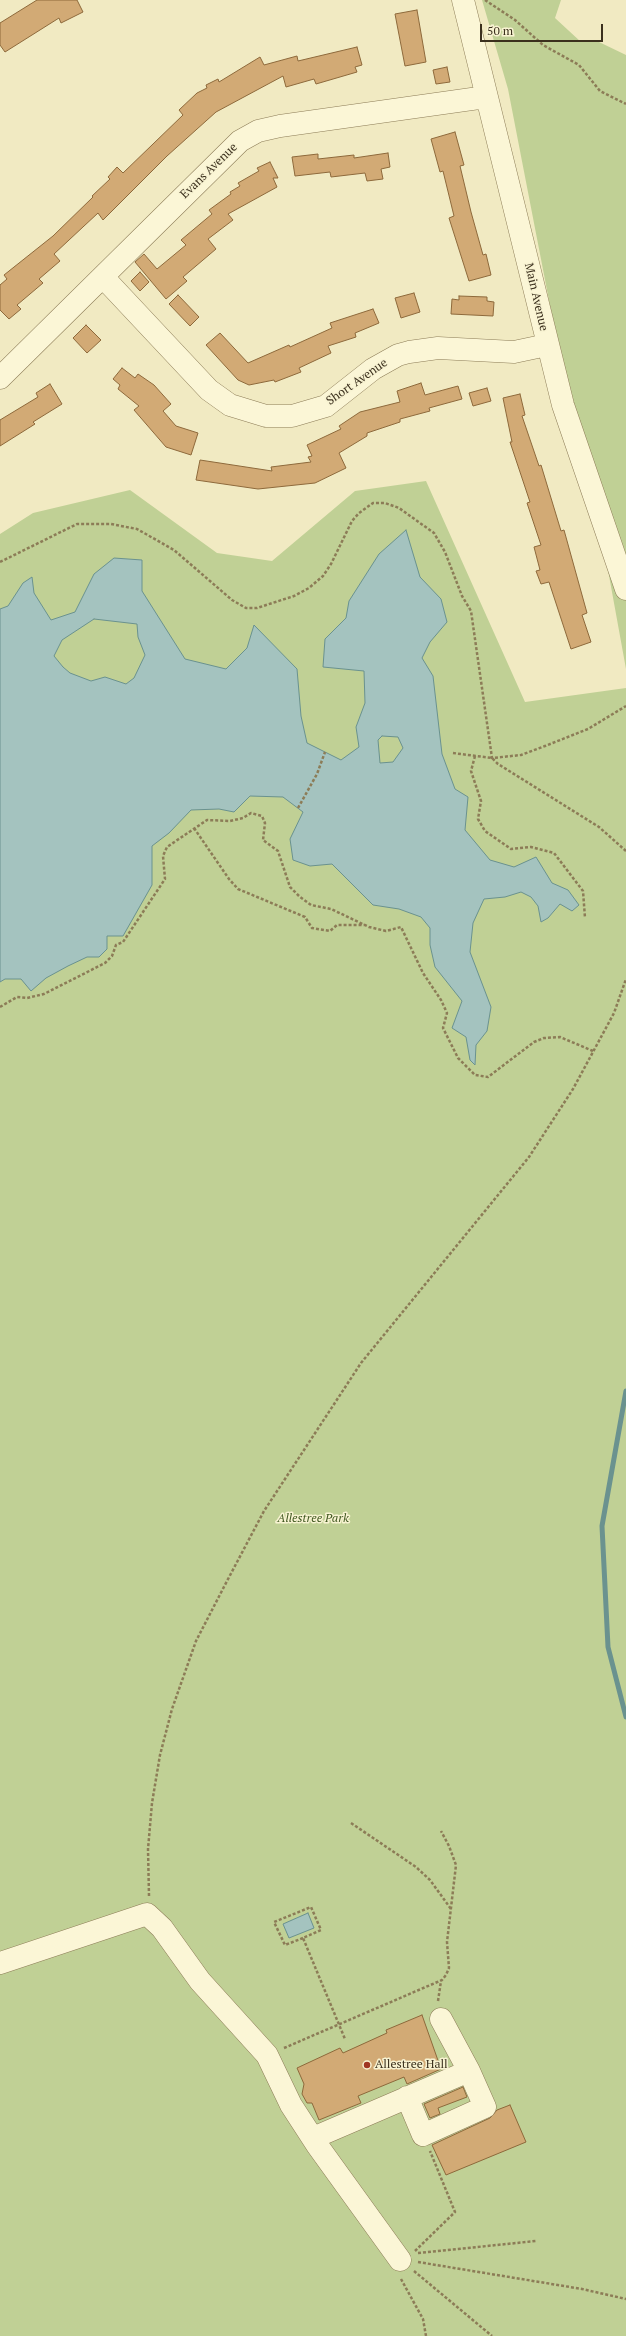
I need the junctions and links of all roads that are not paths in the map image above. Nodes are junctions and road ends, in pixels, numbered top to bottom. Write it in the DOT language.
graph roads {
  1 [pos="463,0"];
  2 [pos="486,97"];
  3 [pos="103,276"];
  4 [pos="547,345"];
  5 [pos="0,378"];
  6 [pos="626,589"];
  7 [pos="0,1963"];
  8 [pos="441,2020"];
  9 [pos="468,2071"];
  10 [pos="406,2097"];
  11 [pos="313,2138"];
  12 [pos="404,2258"];
  1 -- 2 [label="street, Main Avenue"];
  2 -- 3 [label="street, Evans Avenue"];
  2 -- 4 [label="street, Main Avenue"];
  3 -- 4 [label="street, Short Avenue"];
  3 -- 5 [label="street, Evans Avenue"];
  4 -- 6 [label="street, Main Avenue"];
  7 -- 11 [label="street"];
  8 -- 9 [label="street"];
  9 -- 10 [label="street"];
  9 -- 10 [label="street"];
  10 -- 11 [label="street"];
  11 -- 12 [label="street"];
}
